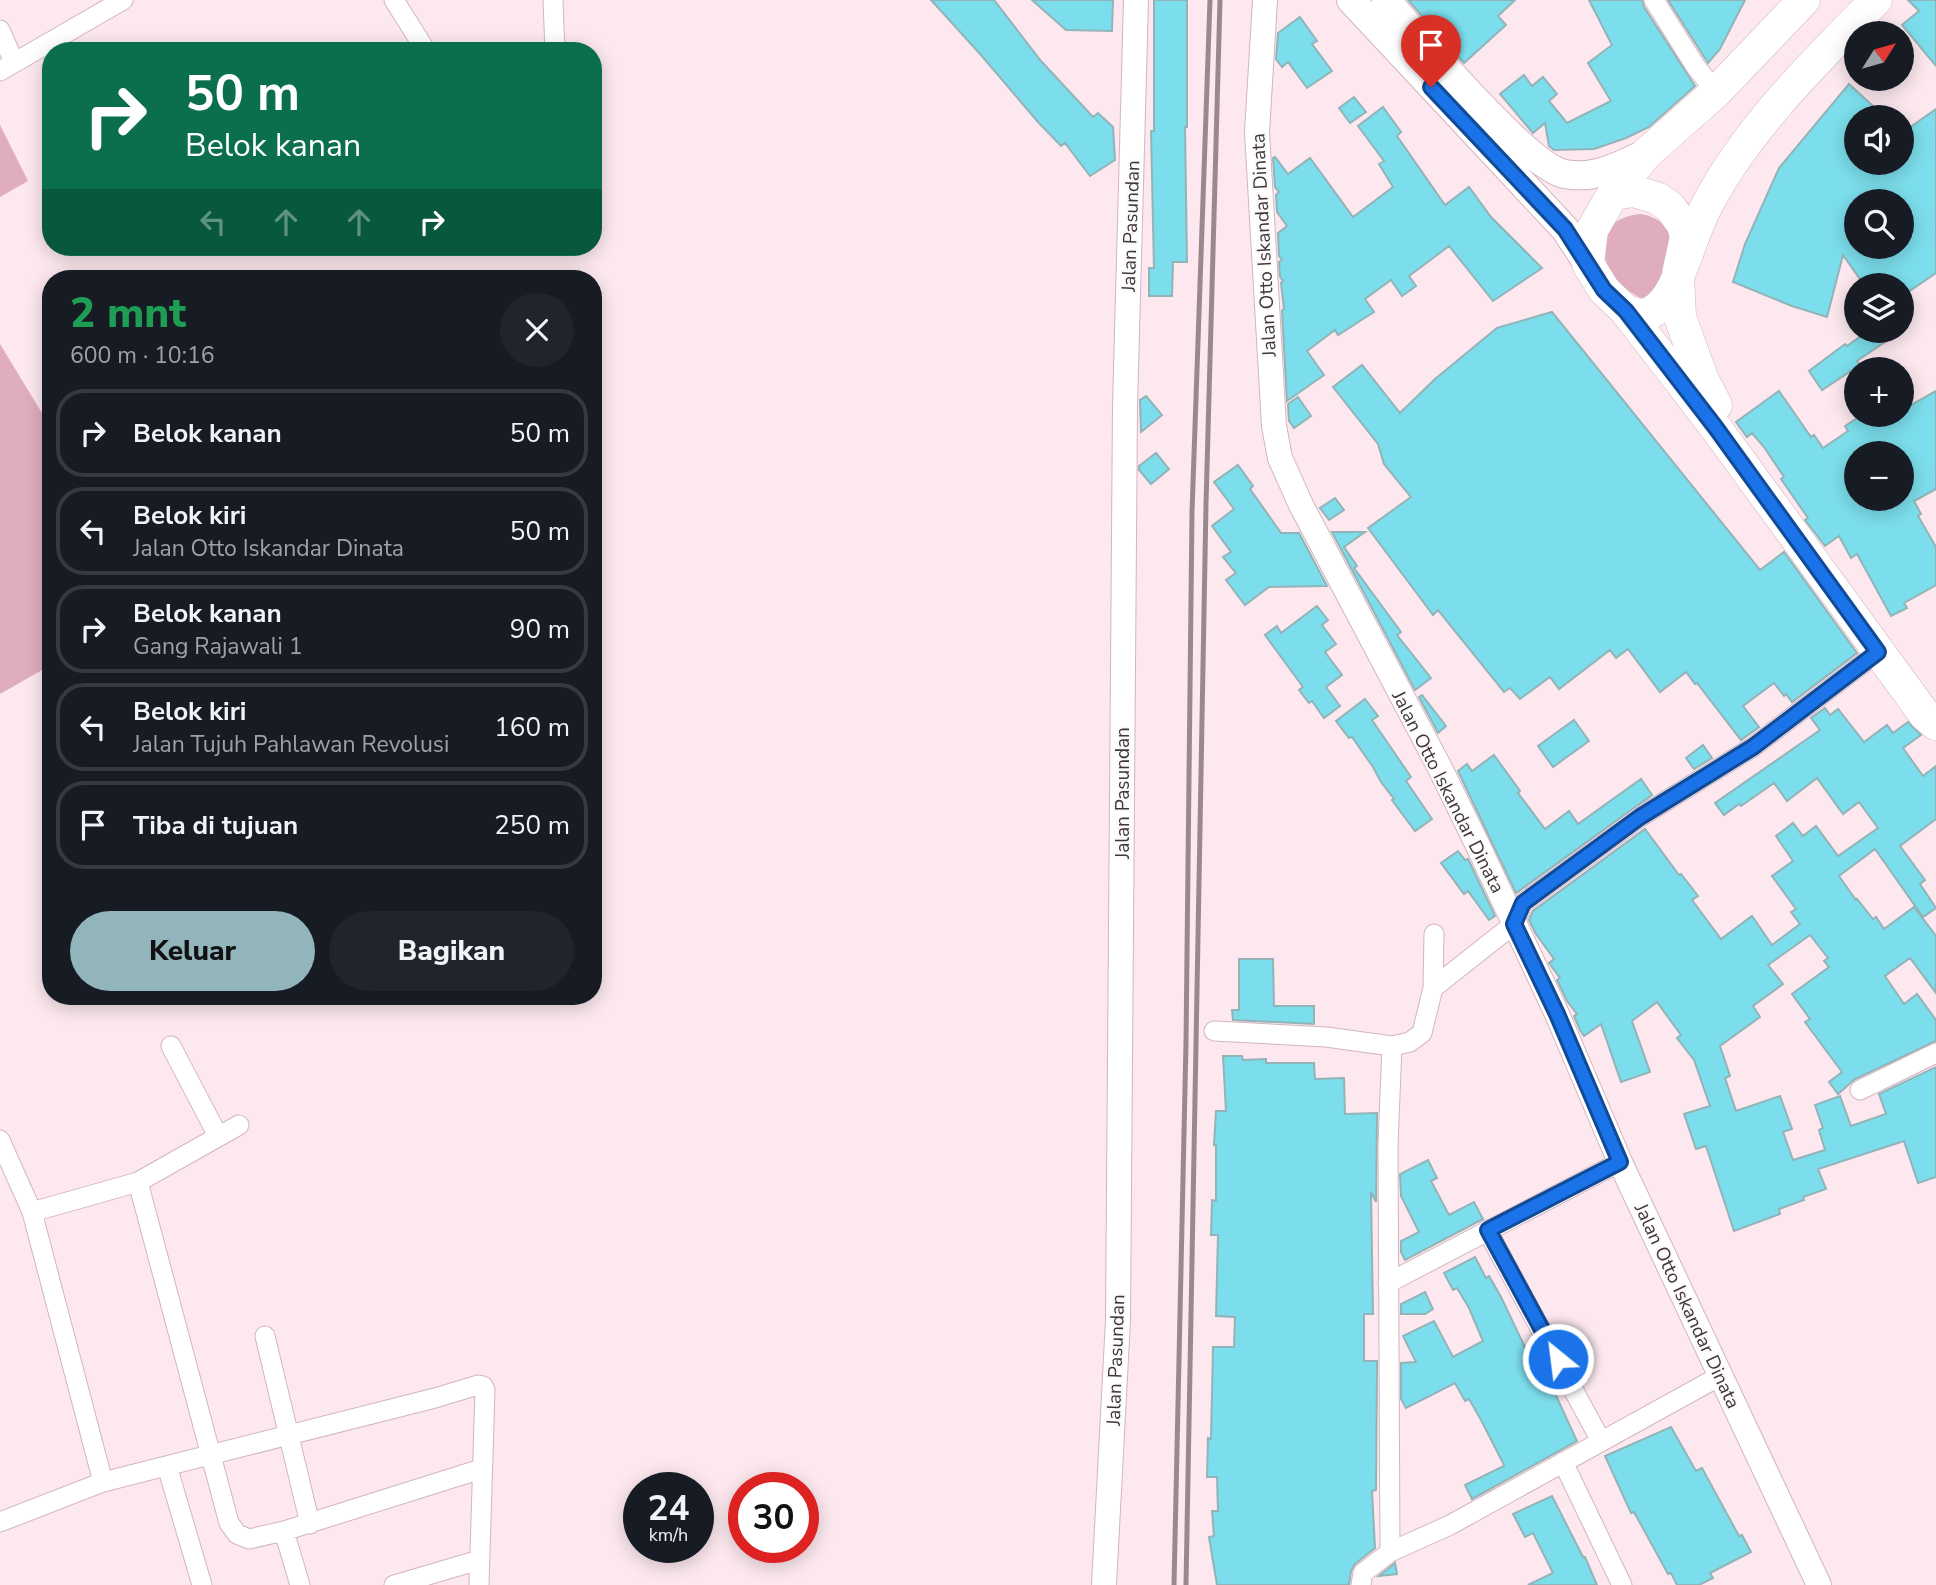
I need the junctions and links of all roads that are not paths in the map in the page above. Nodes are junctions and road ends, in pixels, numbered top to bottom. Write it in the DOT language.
graph roads {
  1 [pos="123,0"];
  2 [pos="394,0"];
  3 [pos="553,0"];
  4 [pos="1136,0"];
  5 [pos="1265,0"];
  6 [pos="1351,0"];
  7 [pos="1386,0"];
  8 [pos="1654,0"];
  9 [pos="1876,0"];
  10 [pos="1794,5"];
  11 [pos="0,30"];
  12 [pos="50,42"];
  13 [pos="420,42"];
  14 [pos="555,42"];
  15 [pos="42,47"];
  16 [pos="7,67"];
  17 [pos="1717,92"];
  18 [pos="1647,153"];
  19 [pos="1586,176"];
  20 [pos="1613,194"];
  21 [pos="1588,264"];
  22 [pos="1678,274"];
  23 [pos="1626,311"];
  24 [pos="1878,652"];
  25 [pos="1936,705"];
  26 [pos="1936,724"];
  27 [pos="1514,924"];
  28 [pos="1434,934"];
  29 [pos="1433,988"];
  30 [pos="1214,1031"];
  31 [pos="1392,1045"];
  32 [pos="171,1046"];
  33 [pos="1936,1053"];
  34 [pos="1860,1090"];
  35 [pos="239,1125"];
  36 [pos="218,1136"];
  37 [pos="1,1144"];
  38 [pos="1620,1162"];
  39 [pos="138,1181"];
  40 [pos="32,1212"];
  41 [pos="1488,1230"];
  42 [pos="1388,1283"];
  43 [pos="265,1336"];
  44 [pos="1720,1376"];
  45 [pos="289,1434"];
  46 [pos="1601,1441"];
  47 [pos="212,1455"];
  48 [pos="1563,1462"];
  49 [pos="167,1466"];
  50 [pos="481,1469"];
  51 [pos="103,1482"];
  52 [pos="2,1516"];
  53 [pos="310,1524"];
  54 [pos="284,1531"];
  55 [pos="1390,1552"];
  56 [pos="479,1560"];
  57 [pos="202,1585"];
  58 [pos="300,1585"];
  59 [pos="394,1585"];
  60 [pos="479,1585"];
  61 [pos="1104,1585"];
  62 [pos="1361,1585"];
  63 [pos="1622,1585"];
  64 [pos="1818,1585"];
  1 -- 12 [label="street"];
  2 -- 13 [label="street"];
  3 -- 14 [label="street"];
  4 -- 61 [label="street, Jalan Pasundan"];
  5 -- 27 [label="street, Jalan Otto Iskandar Dinata"];
  6 -- 21 [label="main road"];
  7 -- 19 [label="main road"];
  8 -- 17 [label="street"];
  9 -- 22 [label="main road"];
  10 -- 17 [label="main road"];
  11 -- 16 [label="street"];
  15 -- 16 [label="street"];
  17 -- 18 [label="main road"];
  18 -- 19 [label="main road"];
  18 -- 20 [label="main road"];
  19 -- 20 [label="main road"];
  20 -- 21 [label="main road"];
  20 -- 22 [label="main road"];
  21 -- 23 [label="main road"];
  22 -- 23 [label="main road"];
  22 -- 25 [label="main road"];
  23 -- 24 [label="main road"];
  24 -- 26 [label="main road"];
  24 -- 27 [label="street"];
  27 -- 29 [label="street"];
  27 -- 38 [label="street, Jalan Otto Iskandar Dinata"];
  28 -- 29 [label="street"];
  29 -- 31 [label="street"];
  30 -- 31 [label="street"];
  31 -- 42 [label="street"];
  32 -- 36 [label="street"];
  33 -- 34 [label="street"];
  35 -- 36 [label="street"];
  36 -- 39 [label="street"];
  37 -- 40 [label="street"];
  38 -- 41 [label="street"];
  38 -- 44 [label="street, Jalan Otto Iskandar Dinata"];
  39 -- 40 [label="street"];
  39 -- 47 [label="street"];
  40 -- 51 [label="street"];
  41 -- 42 [label="street"];
  41 -- 46 [label="street"];
  42 -- 55 [label="street"];
  43 -- 45 [label="street"];
  44 -- 46 [label="street"];
  44 -- 64 [label="street, Jalan Otto Iskandar Dinata"];
  45 -- 47 [label="street"];
  45 -- 50 [label="street"];
  45 -- 53 [label="street"];
  46 -- 48 [label="street"];
  47 -- 49 [label="street"];
  47 -- 54 [label="street"];
  48 -- 55 [label="street"];
  48 -- 63 [label="street"];
  49 -- 51 [label="street"];
  49 -- 57 [label="street"];
  50 -- 53 [label="street"];
  50 -- 56 [label="street"];
  51 -- 52 [label="street"];
  53 -- 54 [label="street"];
  54 -- 58 [label="street"];
  55 -- 62 [label="street"];
  56 -- 59 [label="street"];
  56 -- 60 [label="street"];
}
